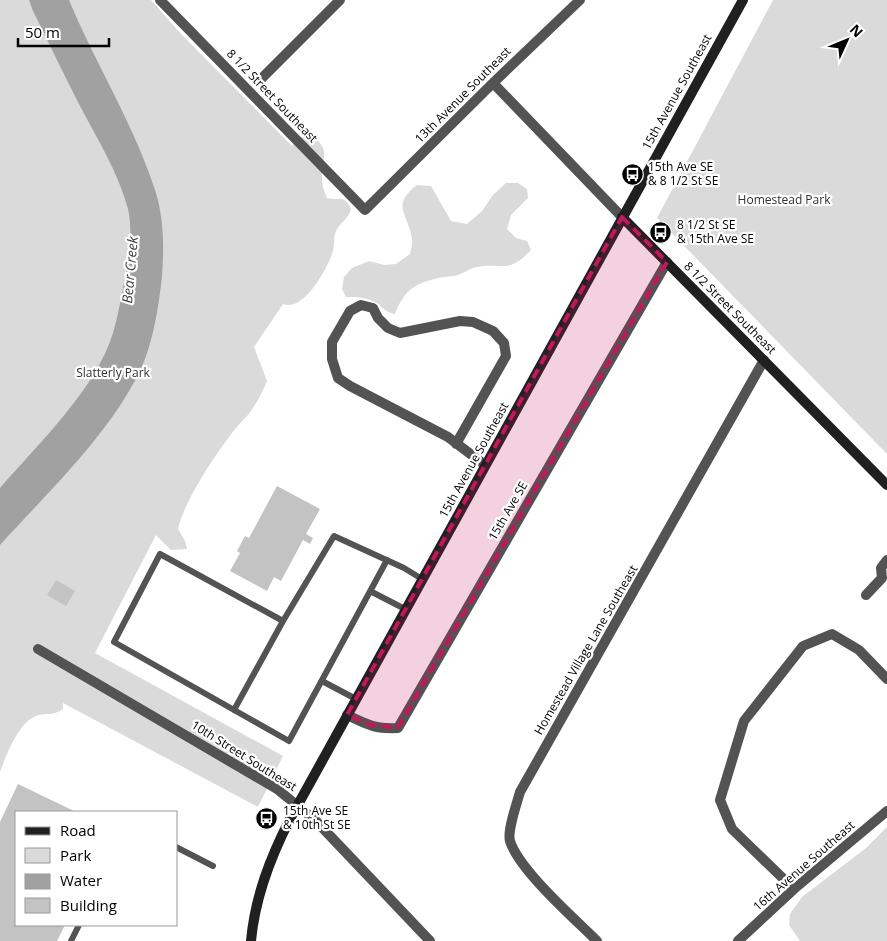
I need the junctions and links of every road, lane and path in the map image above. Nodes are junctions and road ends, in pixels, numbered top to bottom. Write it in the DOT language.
graph roads {
  1 [pos="160,0"];
  2 [pos="340,0"];
  3 [pos="580,0"];
  4 [pos="743,0"];
  5 [pos="261,79"];
  6 [pos="493,83"];
  7 [pos="365,210"];
  8 [pos="622,217"];
  9 [pos="667,262"];
  10 [pos="764,360"];
  11 [pos="456,444"];
  12 [pos="485,465"];
  13 [pos="887,485"];
  14 [pos="387,560"];
  15 [pos="887,560"];
  16 [pos="884,579"];
  17 [pos="422,580"];
  18 [pos="370,592"];
  19 [pos="866,595"];
  20 [pos="406,609"];
  21 [pos="283,621"];
  22 [pos="38,648"];
  23 [pos="887,679"];
  24 [pos="322,681"];
  25 [pos="356,699"];
  26 [pos="234,710"];
  27 [pos="348,715"];
  28 [pos="298,804"];
  29 [pos="887,811"];
  30 [pos="178,848"];
  31 [pos="213,866"];
  32 [pos="794,889"];
  33 [pos="78,926"];
  34 [pos="71,941"];
  35 [pos="251,941"];
  36 [pos="430,941"];
  37 [pos="597,941"];
  38 [pos="738,941"];
  1 -- 7 [label="street, 8 1/2 Street Southeast"];
  2 -- 5 [label="street"];
  3 -- 6 [label="street, 13th Avenue Southeast"];
  4 -- 8 [label="main road, 15th Avenue Southeast"];
  6 -- 7 [label="street, 13th Avenue Southeast"];
  6 -- 8 [label="street, 8 1/2 Street Southeast"];
  8 -- 9 [label="main road, 8 1/2 Street Southeast"];
  8 -- 12 [label="main road, 15th Avenue Southeast"];
  9 -- 10 [label="main road, 8 1/2 Street Southeast"];
  9 -- 27 [label="street, 15th Ave SE"];
  10 -- 13 [label="main road, 8 1/2 Street Southeast"];
  10 -- 37 [label="street, Homestead Village Lane Southeast"];
  11 -- 11 [label="street"];
  11 -- 12 [label="street"];
  12 -- 17 [label="main road, 15th Avenue Southeast"];
  14 -- 17 [label="lane"];
  14 -- 18 [label="lane"];
  14 -- 21 [label="lane"];
  15 -- 16 [label="street"];
  16 -- 19 [label="street"];
  17 -- 20 [label="main road, 15th Avenue Southeast"];
  18 -- 20 [label="lane"];
  18 -- 24 [label="lane"];
  20 -- 25 [label="main road, 15th Avenue Southeast"];
  21 -- 26 [label="lane"];
  21 -- 26 [label="lane"];
  22 -- 28 [label="street, 10th Street Southeast"];
  23 -- 32 [label="street"];
  24 -- 25 [label="lane"];
  24 -- 26 [label="lane"];
  25 -- 27 [label="main road, 15th Avenue Southeast"];
  27 -- 28 [label="main road, 15th Avenue Southeast"];
  28 -- 35 [label="main road, 15th Avenue Southeast"];
  28 -- 36 [label="street, 10th Street Southeast"];
  29 -- 32 [label="street, 16th Avenue Southeast"];
  30 -- 31 [label="lane"];
  32 -- 38 [label="street, 16th Avenue Southeast"];
  33 -- 34 [label="lane"];
}
